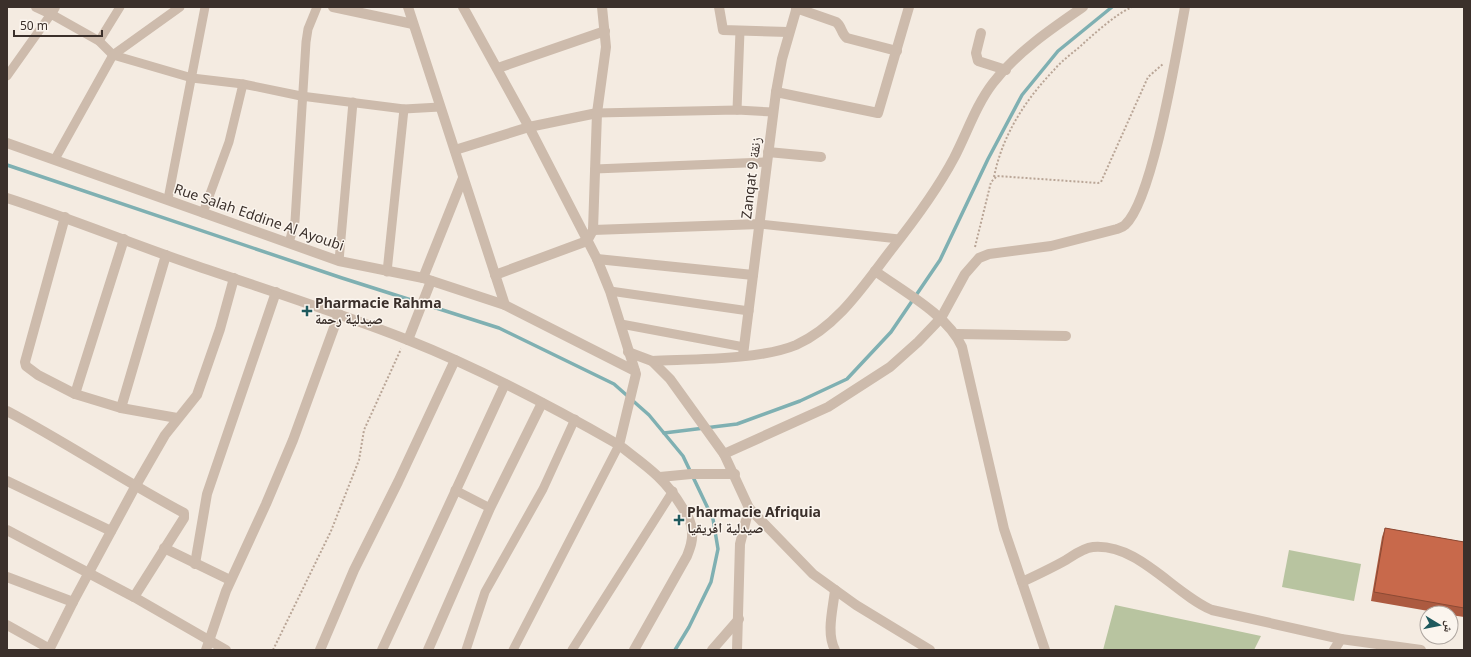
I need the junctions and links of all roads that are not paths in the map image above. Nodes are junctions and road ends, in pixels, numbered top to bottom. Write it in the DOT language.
graph roads {
  1 [pos="36,7"];
  2 [pos="120,7"];
  3 [pos="180,7"];
  4 [pos="205,7"];
  5 [pos="317,7"];
  6 [pos="333,7"];
  7 [pos="408,7"];
  8 [pos="463,7"];
  9 [pos="602,7"];
  10 [pos="719,7"];
  11 [pos="909,7"];
  12 [pos="1083,7"];
  13 [pos="1185,7"];
  14 [pos="796,8"];
  15 [pos="53,11"];
  16 [pos="413,24"];
  17 [pos="605,31"];
  18 [pos="740,31"];
  19 [pos="788,32"];
  20 [pos="981,32"];
  21 [pos="99,41"];
  22 [pos="897,51"];
  23 [pos="113,55"];
  24 [pos="498,68"];
  25 [pos="1006,70"];
  26 [pos="7,76"];
  27 [pos="192,78"];
  28 [pos="243,84"];
  29 [pos="776,92"];
  30 [pos="301,96"];
  31 [pos="353,102"];
  32 [pos="440,107"];
  33 [pos="404,109"];
  34 [pos="737,110"];
  35 [pos="598,112"];
  36 [pos="773,112"];
  37 [pos="529,127"];
  38 [pos="7,143"];
  39 [pos="454,150"];
  40 [pos="821,156"];
  41 [pos="768,157"];
  42 [pos="55,159"];
  43 [pos="595,169"];
  44 [pos="463,178"];
  45 [pos="7,198"];
  46 [pos="168,200"];
  47 [pos="203,212"];
  48 [pos="66,217"];
  49 [pos="760,224"];
  50 [pos="593,230"];
  51 [pos="124,239"];
  52 [pos="900,239"];
  53 [pos="587,241"];
  54 [pos="289,243"];
  55 [pos="166,255"];
  56 [pos="597,259"];
  57 [pos="339,260"];
  58 [pos="875,271"];
  59 [pos="387,272"];
  60 [pos="495,275"];
  61 [pos="753,275"];
  62 [pos="234,278"];
  63 [pos="427,280"];
  64 [pos="610,291"];
  65 [pos="276,292"];
  66 [pos="504,305"];
  67 [pos="749,311"];
  68 [pos="340,314"];
  69 [pos="941,318"];
  70 [pos="621,324"];
  71 [pos="957,334"];
  72 [pos="1066,336"];
  73 [pos="407,340"];
  74 [pos="743,351"];
  75 [pos="628,352"];
  76 [pos="455,360"];
  77 [pos="652,361"];
  78 [pos="635,373"];
  79 [pos="505,384"];
  80 [pos="75,394"];
  81 [pos="542,403"];
  82 [pos="121,408"];
  83 [pos="7,411"];
  84 [pos="177,418"];
  85 [pos="575,420"];
  86 [pos="619,445"];
  87 [pos="724,454"];
  88 [pos="735,474"];
  89 [pos="660,477"];
  90 [pos="7,481"];
  91 [pos="135,487"];
  92 [pos="455,490"];
  93 [pos="672,491"];
  94 [pos="490,508"];
  95 [pos="749,508"];
  96 [pos="7,530"];
  97 [pos="111,531"];
  98 [pos="164,548"];
  99 [pos="195,564"];
  100 [pos="88,573"];
  101 [pos="7,577"];
  102 [pos="230,580"];
  103 [pos="1022,582"];
  104 [pos="835,590"];
  105 [pos="134,597"];
  106 [pos="73,602"];
  107 [pos="739,619"];
  108 [pos="7,625"];
  109 [pos="209,639"];
  110 [pos="1341,639"];
  111 [pos="1396,648"];
  112 [pos="50,649"];
  113 [pos="206,650"];
  114 [pos="226,650"];
  115 [pos="320,650"];
  116 [pos="382,650"];
  117 [pos="428,650"];
  118 [pos="466,650"];
  119 [pos="513,650"];
  120 [pos="572,650"];
  121 [pos="634,650"];
  122 [pos="712,650"];
  123 [pos="738,650"];
  124 [pos="835,650"];
  125 [pos="930,650"];
  126 [pos="1046,650"];
  127 [pos="1334,650"];
  128 [pos="1421,650"];
  1 -- 15 [label="street"];
  2 -- 21 [label="street"];
  3 -- 23 [label="street"];
  4 -- 27 [label="street"];
  5 -- 30 [label="street"];
  6 -- 16 [label="street"];
  7 -- 16 [label="street"];
  8 -- 24 [label="street"];
  9 -- 17 [label="street"];
  10 -- 18 [label="street"];
  11 -- 22 [label="street"];
  12 -- 25 [label="street"];
  13 -- 69 [label="street"];
  14 -- 19 [label="street, Zanqat 9 زنقة"];
  14 -- 22 [label="street"];
  15 -- 21 [label="street"];
  15 -- 26 [label="street"];
  16 -- 32 [label="street"];
  17 -- 24 [label="street"];
  17 -- 35 [label="street"];
  18 -- 19 [label="street"];
  18 -- 34 [label="street"];
  19 -- 29 [label="street, Zanqat 9 زنقة"];
  20 -- 25 [label="street"];
  21 -- 23 [label="street"];
  22 -- 29 [label="street"];
  23 -- 27 [label="street"];
  23 -- 42 [label="street"];
  24 -- 37 [label="street"];
  25 -- 52 [label="street"];
  27 -- 28 [label="street"];
  27 -- 46 [label="street"];
  28 -- 30 [label="street"];
  28 -- 47 [label="street"];
  29 -- 36 [label="street, Zanqat 9 زنقة"];
  30 -- 31 [label="street"];
  30 -- 54 [label="street"];
  31 -- 33 [label="street"];
  31 -- 57 [label="street"];
  32 -- 33 [label="street"];
  32 -- 39 [label="street"];
  33 -- 59 [label="street"];
  34 -- 35 [label="street"];
  34 -- 36 [label="street"];
  35 -- 37 [label="street"];
  35 -- 43 [label="street"];
  36 -- 41 [label="street, Zanqat 9 زنقة"];
  37 -- 39 [label="street"];
  37 -- 53 [label="street"];
  38 -- 42 [label="street, Rue Salah Eddine Al Ayoubi"];
  39 -- 44 [label="street"];
  40 -- 41 [label="street"];
  41 -- 43 [label="street"];
  41 -- 49 [label="street, Zanqat 9 زنقة"];
  42 -- 46 [label="street, Rue Salah Eddine Al Ayoubi"];
  43 -- 50 [label="street"];
  44 -- 60 [label="street"];
  44 -- 63 [label="street"];
  45 -- 48 [label="street"];
  46 -- 47 [label="street, Rue Salah Eddine Al Ayoubi"];
  47 -- 54 [label="street, Rue Salah Eddine Al Ayoubi"];
  48 -- 51 [label="street"];
  48 -- 80 [label="street"];
  49 -- 50 [label="street"];
  49 -- 52 [label="street"];
  49 -- 61 [label="street, Zanqat 9 زنقة"];
  50 -- 53 [label="street"];
  51 -- 55 [label="street"];
  51 -- 80 [label="street"];
  52 -- 58 [label="street"];
  53 -- 56 [label="street"];
  53 -- 60 [label="street"];
  54 -- 57 [label="street, Rue Salah Eddine Al Ayoubi"];
  55 -- 62 [label="street"];
  55 -- 82 [label="street"];
  56 -- 61 [label="street"];
  56 -- 64 [label="street"];
  57 -- 59 [label="street, Rue Salah Eddine Al Ayoubi"];
  58 -- 69 [label="street"];
  58 -- 74 [label="street"];
  59 -- 63 [label="street, Rue Salah Eddine Al Ayoubi"];
  60 -- 66 [label="street"];
  61 -- 67 [label="street, Zanqat 9 زنقة"];
  62 -- 65 [label="street"];
  62 -- 84 [label="street"];
  63 -- 66 [label="street, Rue Salah Eddine Al Ayoubi"];
  63 -- 73 [label="street"];
  64 -- 67 [label="street"];
  64 -- 70 [label="street"];
  65 -- 68 [label="street"];
  65 -- 99 [label="street"];
  66 -- 78 [label="street, Rue Salah Eddine Al Ayoubi"];
  67 -- 74 [label="street, Zanqat 9 زنقة"];
  68 -- 73 [label="street"];
  68 -- 102 [label="street"];
  69 -- 71 [label="street"];
  69 -- 87 [label="street"];
  70 -- 74 [label="street"];
  70 -- 75 [label="street"];
  71 -- 72 [label="street"];
  71 -- 103 [label="street"];
  73 -- 76 [label="street"];
  74 -- 77 [label="street"];
  75 -- 77 [label="street"];
  75 -- 78 [label="street"];
  76 -- 79 [label="street"];
  76 -- 115 [label="street"];
  77 -- 87 [label="street"];
  78 -- 86 [label="street"];
  79 -- 81 [label="street"];
  79 -- 92 [label="street"];
  80 -- 82 [label="street"];
  81 -- 85 [label="street"];
  81 -- 94 [label="street"];
  82 -- 84 [label="street"];
  83 -- 91 [label="street"];
  84 -- 91 [label="street"];
  85 -- 86 [label="street"];
  85 -- 118 [label="street"];
  86 -- 89 [label="street"];
  86 -- 119 [label="street"];
  87 -- 88 [label="street"];
  88 -- 89 [label="street"];
  88 -- 95 [label="street"];
  89 -- 93 [label="street"];
  90 -- 97 [label="street"];
  91 -- 97 [label="street"];
  91 -- 98 [label="street"];
  92 -- 94 [label="street"];
  92 -- 116 [label="street"];
  93 -- 120 [label="street"];
  93 -- 121 [label="street"];
  94 -- 117 [label="street"];
  95 -- 104 [label="street"];
  95 -- 107 [label="street"];
  96 -- 100 [label="street"];
  97 -- 100 [label="street"];
  98 -- 99 [label="street"];
  98 -- 105 [label="street"];
  99 -- 102 [label="street"];
  100 -- 105 [label="street"];
  100 -- 106 [label="street"];
  101 -- 106 [label="street"];
  102 -- 109 [label="street"];
  103 -- 110 [label="street"];
  103 -- 126 [label="street"];
  104 -- 124 [label="street"];
  104 -- 125 [label="street"];
  105 -- 109 [label="street"];
  106 -- 112 [label="street"];
  107 -- 122 [label="street"];
  107 -- 123 [label="street"];
  108 -- 112 [label="street"];
  109 -- 113 [label="street"];
  109 -- 114 [label="street"];
  110 -- 111 [label="street"];
  110 -- 127 [label="street"];
  111 -- 128 [label="street"];
}
